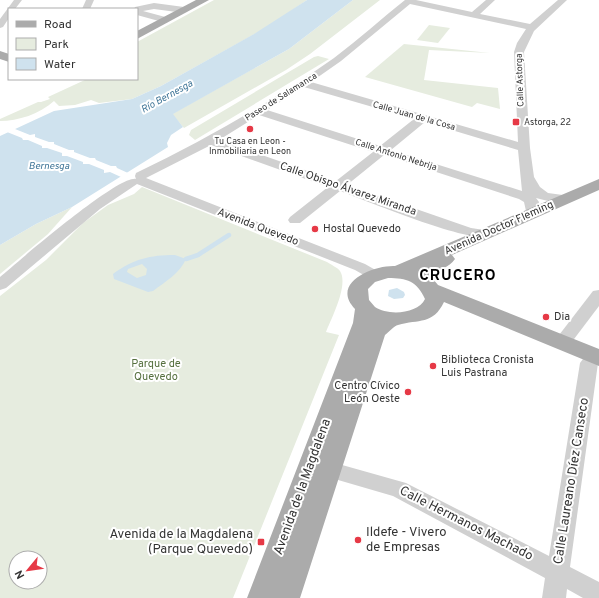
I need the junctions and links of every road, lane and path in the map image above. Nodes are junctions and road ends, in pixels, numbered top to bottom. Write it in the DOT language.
graph roads {
  1 [pos="18,0"];
  2 [pos="194,0"];
  3 [pos="204,0"];
  4 [pos="410,0"];
  5 [pos="491,0"];
  6 [pos="563,0"];
  7 [pos="155,3"];
  8 [pos="12,8"];
  9 [pos="138,9"];
  10 [pos="181,10"];
  11 [pos="8,14"];
  12 [pos="474,14"];
  13 [pos="163,19"];
  14 [pos="0,25"];
  15 [pos="531,26"];
  16 [pos="138,30"];
  17 [pos="138,35"];
  18 [pos="303,83"];
  19 [pos="258,111"];
  20 [pos="423,118"];
  21 [pos="210,141"];
  22 [pos="524,148"];
  23 [pos="381,150"];
  24 [pos="528,178"];
  25 [pos="138,180"];
  26 [pos="599,184"];
  27 [pos="338,186"];
  28 [pos="599,193"];
  29 [pos="565,199"];
  30 [pos="531,208"];
  31 [pos="295,220"];
  32 [pos="486,234"];
  33 [pos="399,272"];
  34 [pos="374,275"];
  35 [pos="0,285"];
  36 [pos="428,293"];
  37 [pos="599,295"];
  38 [pos="365,307"];
  39 [pos="392,319"];
  40 [pos="562,343"];
  41 [pos="596,363"];
  42 [pos="328,469"];
  43 [pos="557,572"];
  44 [pos="599,594"];
  45 [pos="262,598"];
  46 [pos="284,598"];
  47 [pos="554,598"];
  1 -- 8 [label="street"];
  2 -- 10 [label="main road"];
  3 -- 10 [label="main road"];
  4 -- 12 [label="street"];
  4 -- 18 [label="street, Paseo de Salamanca"];
  5 -- 12 [label="street"];
  6 -- 15 [label="street, Calle Astorga"];
  7 -- 9 [label="street"];
  7 -- 10 [label="street"];
  9 -- 13 [label="street"];
  10 -- 13 [label="main road"];
  11 -- 14 [label="street"];
  12 -- 15 [label="street"];
  13 -- 16 [label="main road"];
  13 -- 17 [label="main road"];
  15 -- 22 [label="street, Calle Astorga"];
  18 -- 19 [label="street, Paseo de Salamanca"];
  18 -- 20 [label="street, Calle Juan de la Cosa"];
  19 -- 21 [label="street, Paseo de Salamanca"];
  19 -- 23 [label="street, Calle Antonio Nebrija"];
  20 -- 22 [label="street, Calle Juan de la Cosa"];
  20 -- 23 [label="street"];
  21 -- 25 [label="street, Paseo de Salamanca"];
  21 -- 27 [label="street, Calle Obispo Álvarez Miranda"];
  22 -- 24 [label="street, Calle Astorga"];
  23 -- 27 [label="street"];
  23 -- 30 [label="street, Calle Antonio Nebrija"];
  24 -- 29 [label="street, Calle Astorga"];
  24 -- 30 [label="street, Calle Astorga"];
  25 -- 34 [label="street, Avenida Quevedo"];
  25 -- 35 [label="street, Paseo de Salamanca"];
  26 -- 29 [label="main road, Avenida Doctor Fleming"];
  27 -- 31 [label="street"];
  27 -- 32 [label="street, Calle Obispo Álvarez Miranda"];
  28 -- 36 [label="main road, Avenida Doctor Fleming"];
  29 -- 30 [label="main road, Avenida Doctor Fleming"];
  30 -- 32 [label="main road, Avenida Doctor Fleming"];
  32 -- 33 [label="main road, Avenida Doctor Fleming"];
  33 -- 34 [label="main road"];
  33 -- 36 [label="main road"];
  34 -- 38 [label="main road"];
  36 -- 39 [label="main road"];
  36 -- 40 [label="main road"];
  36 -- 41 [label="main road"];
  37 -- 40 [label="street"];
  38 -- 39 [label="main road"];
  38 -- 45 [label="main road, Avenida de la Magdalena"];
  39 -- 42 [label="main road, Avenida de la Magdalena"];
  40 -- 41 [label="main road"];
  41 -- 43 [label="street, Calle Laureano Díez Canseco"];
  42 -- 43 [label="street, Calle Hermanos Machado"];
  42 -- 46 [label="main road, Avenida de la Magdalena"];
  43 -- 44 [label="street, Calle Hermanos Machado"];
  43 -- 47 [label="street, Calle Laureano Díez Canseco"];
}
